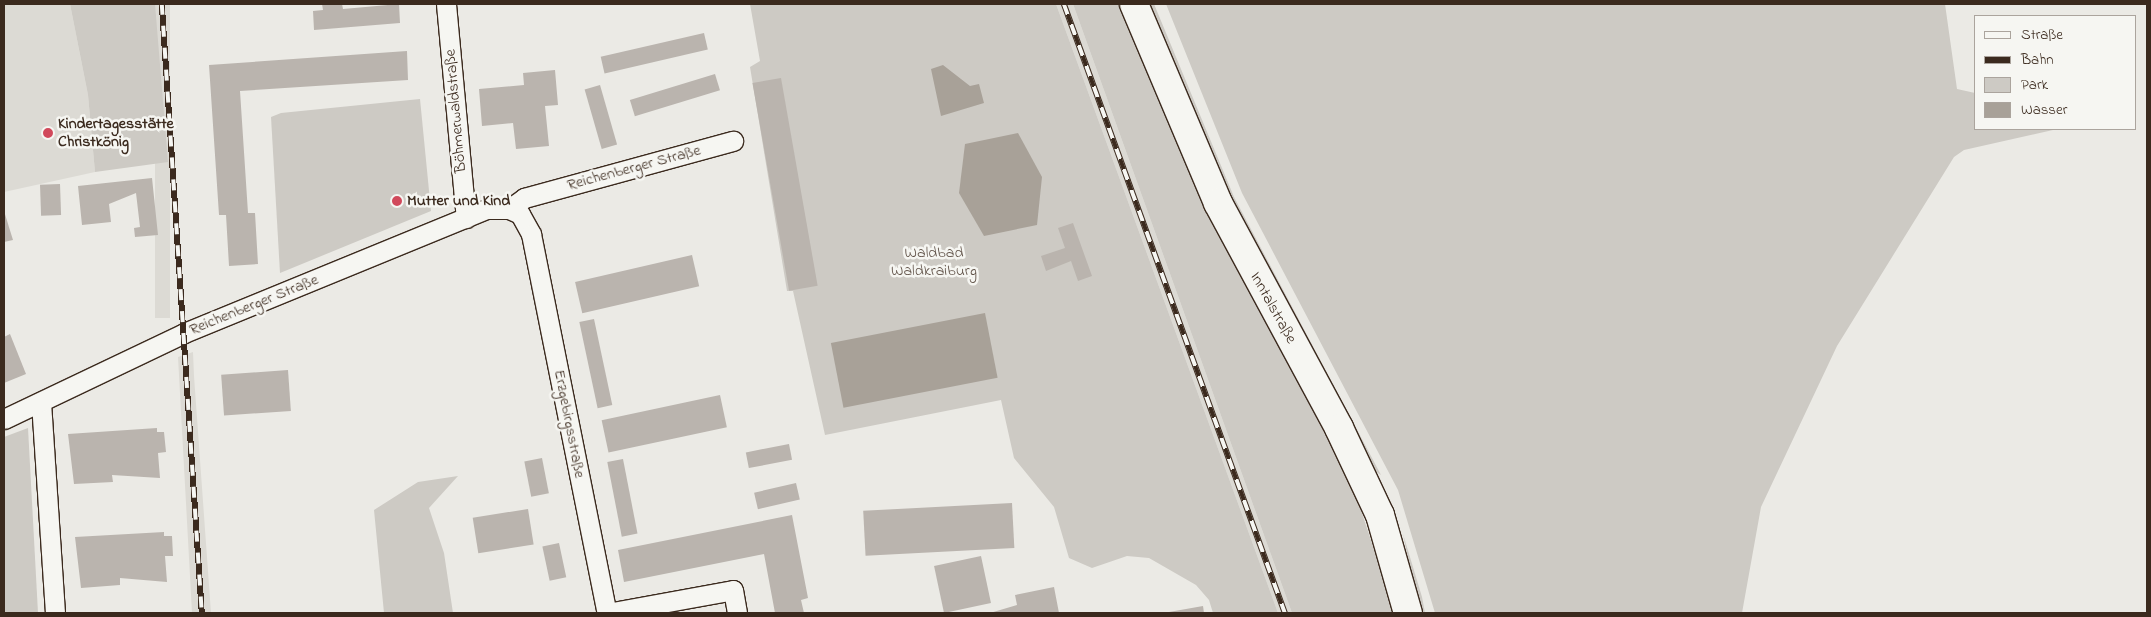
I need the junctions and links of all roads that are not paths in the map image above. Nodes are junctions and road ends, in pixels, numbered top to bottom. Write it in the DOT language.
graph roads {
  1 [pos="446,4"];
  2 [pos="1134,4"];
  3 [pos="733,141"];
  4 [pos="509,208"];
  5 [pos="466,218"];
  6 [pos="42,402"];
  7 [pos="4,419"];
  8 [pos="55,613"];
  9 [pos="607,613"];
  10 [pos="738,613"];
  11 [pos="1408,613"];
  1 -- 5 [label="street, Böhmerwaldstraße"];
  2 -- 11 [label="main road, Inntalstraße"];
  3 -- 4 [label="street, Reichenberger Straße"];
  4 -- 5 [label="street, Reichenberger Straße"];
  4 -- 9 [label="street, Erzgebirgsstraße"];
  5 -- 6 [label="street, Reichenberger Straße"];
  6 -- 7 [label="street, Reichenberger Straße"];
  6 -- 8 [label="street"];
  9 -- 10 [label="street"];
}
